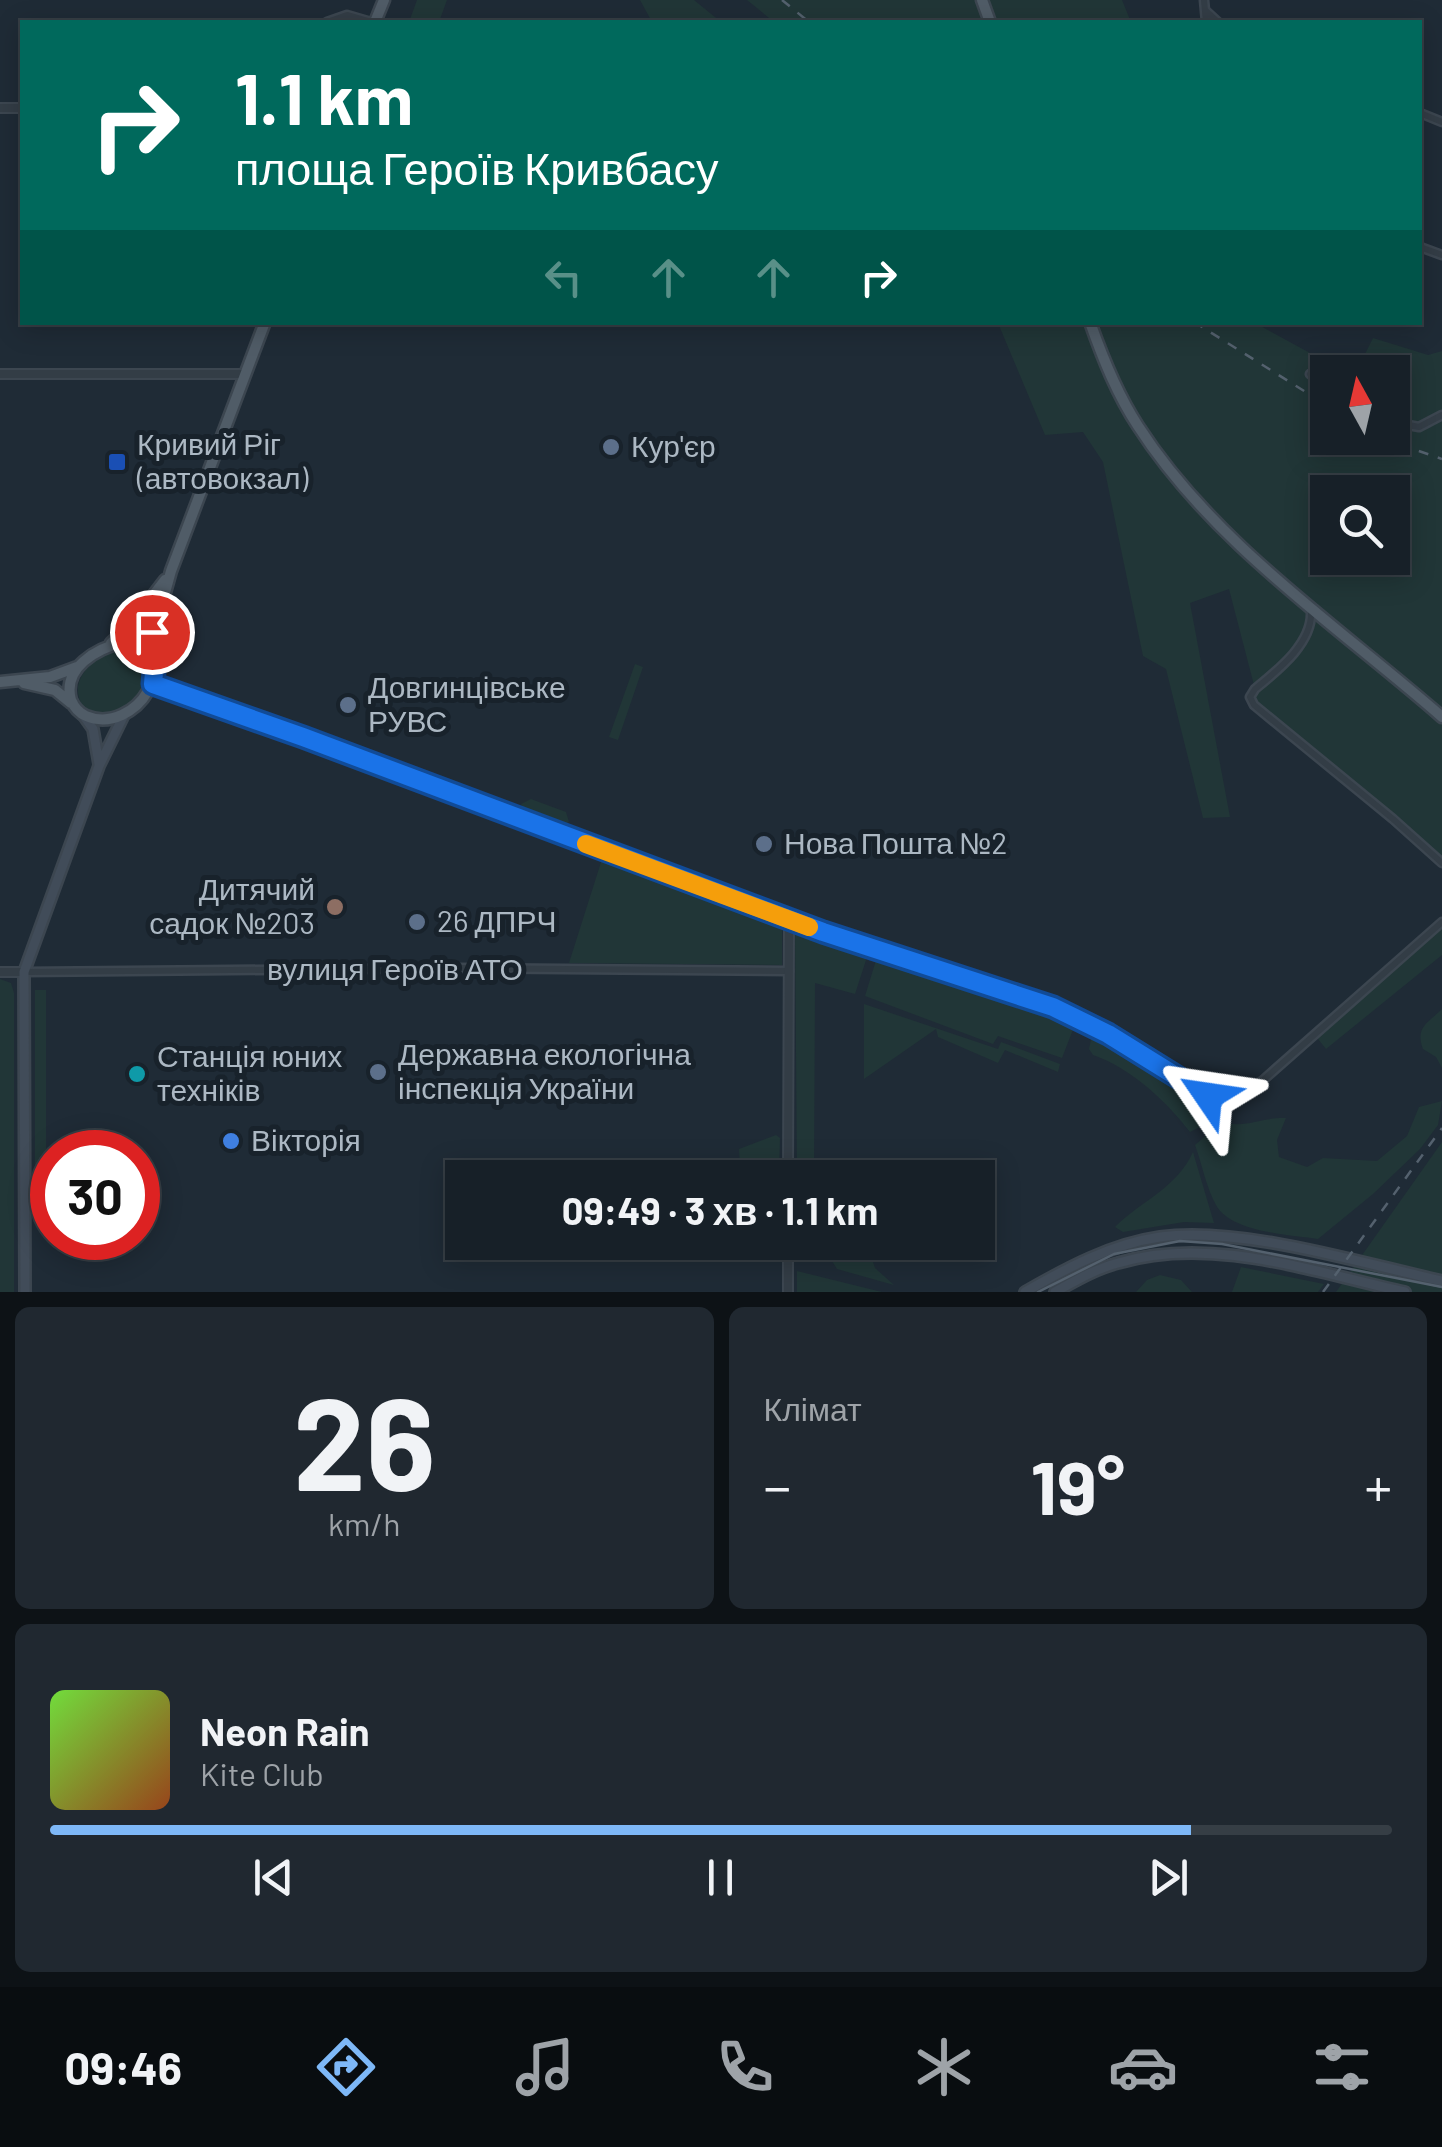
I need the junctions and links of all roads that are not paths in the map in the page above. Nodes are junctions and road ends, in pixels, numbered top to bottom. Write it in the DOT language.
graph roads {
  1 [pos="1204,0"];
  2 [pos="1206,10"];
  3 [pos="333,20"];
  4 [pos="366,20"];
  5 [pos="1206,20"];
  6 [pos="1216,20"];
  7 [pos="264,325"];
  8 [pos="1091,325"];
  9 [pos="0,374"];
  10 [pos="245,374"];
  11 [pos="1442,415"];
  12 [pos="1410,425"];
  13 [pos="171,571"];
  14 [pos="1310,606"];
  15 [pos="109,646"];
  16 [pos="148,654"];
  17 [pos="78,667"];
  18 [pos="0,682"];
  19 [pos="18,682"];
  20 [pos="153,684"];
  21 [pos="73,705"];
  22 [pos="124,715"];
  23 [pos="83,716"];
  24 [pos="1442,717"];
  25 [pos="99,766"];
  26 [pos="1442,863"];
  27 [pos="789,920"];
  28 [pos="1442,922"];
  29 [pos="789,971"];
  30 [pos="0,972"];
  31 [pos="24,972"];
  32 [pos="788,1160"];
  33 [pos="788,1260"];
  34 [pos="1442,1281"];
  35 [pos="24,1292"];
  36 [pos="788,1292"];
  37 [pos="1024,1292"];
  38 [pos="1055,1292"];
  39 [pos="1405,1292"];
  1 -- 2 [label="street"];
  2 -- 5 [label="street"];
  2 -- 6 [label="street"];
  3 -- 4 [label="street"];
  7 -- 10 [label="main road"];
  8 -- 14 [label="main road"];
  9 -- 10 [label="street"];
  10 -- 13 [label="main road"];
  11 -- 12 [label="street"];
  13 -- 15 [label="main road"];
  13 -- 16 [label="main road"];
  14 -- 24 [label="main road"];
  14 -- 26 [label="street"];
  15 -- 16 [label="main road"];
  15 -- 17 [label="main road"];
  16 -- 20 [label="main road"];
  17 -- 19 [label="main road"];
  17 -- 21 [label="main road"];
  18 -- 19 [label="main road"];
  19 -- 21 [label="main road"];
  20 -- 22 [label="main road"];
  20 -- 27 [label="street"];
  21 -- 23 [label="main road"];
  22 -- 23 [label="main road"];
  22 -- 25 [label="main road"];
  23 -- 25 [label="main road"];
  25 -- 31 [label="main road"];
  27 -- 28 [label="street"];
  27 -- 29 [label="street"];
  29 -- 31 [label="street, вулиця Героїв АТО"];
  29 -- 32 [label="street"];
  30 -- 31 [label="street, вулиця Героїв АТО"];
  31 -- 35 [label="main road"];
  33 -- 36 [label="street"];
  34 -- 37 [label="main road"];
  38 -- 39 [label="main road"];
}
